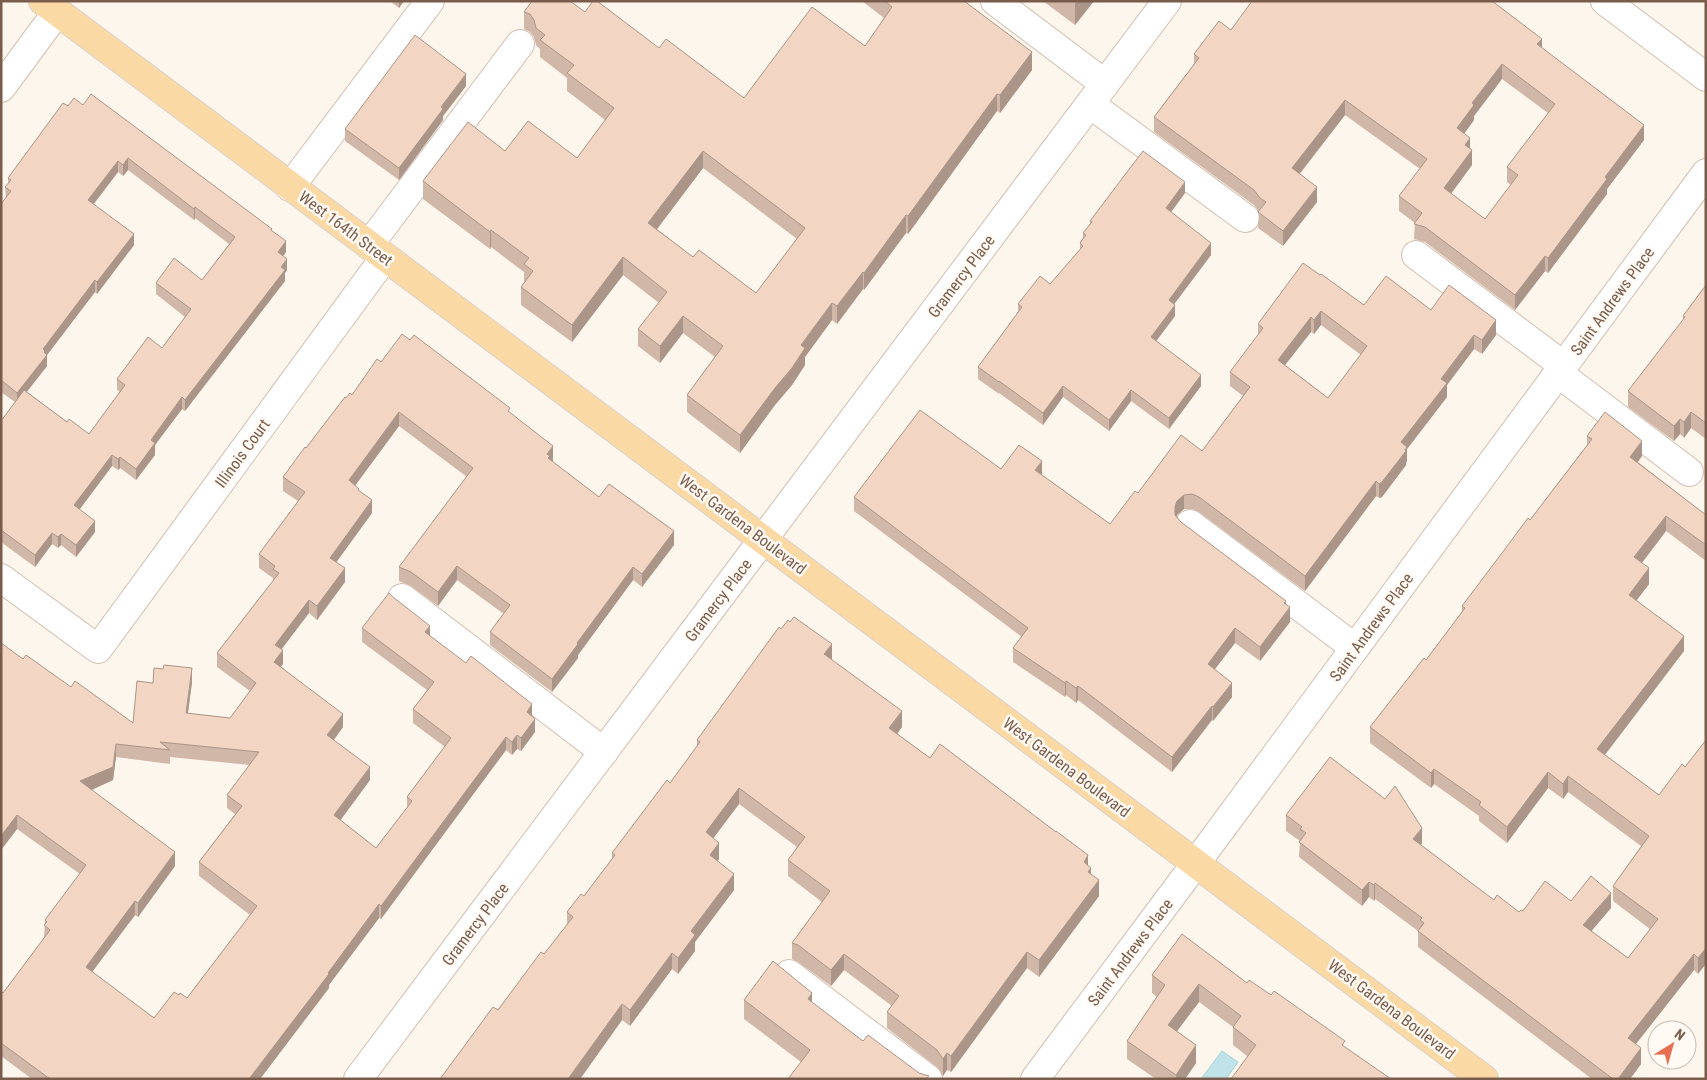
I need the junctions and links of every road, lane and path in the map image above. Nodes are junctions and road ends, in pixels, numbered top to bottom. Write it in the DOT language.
graph roads {
  1 [pos="430,1"];
  2 [pos="995,1"];
  3 [pos="1167,1"];
  4 [pos="1605,1"];
  5 [pos="50,7"];
  6 [pos="520,44"];
  7 [pos="1706,77"];
  8 [pos="1,88"];
  9 [pos="1098,94"];
  10 [pos="1706,173"];
  11 [pos="290,187"];
  12 [pos="1245,218"];
  13 [pos="377,251"];
  14 [pos="1416,255"];
  15 [pos="1561,369"];
  16 [pos="650,455"];
  17 [pos="1689,472"];
  18 [pos="1190,524"];
  19 [pos="763,539"];
  20 [pos="1,578"];
  21 [pos="402,598"];
  22 [pos="1355,648"];
  23 [pos="604,752"];
  24 [pos="1196,863"];
  25 [pos="789,974"];
  26 [pos="358,1079"];
  27 [pos="928,1079"];
  28 [pos="1035,1079"];
  29 [pos="1484,1079"];
  1 -- 11 [label="street"];
  2 -- 9 [label="street"];
  3 -- 9 [label="street, Gramercy Place"];
  4 -- 7 [label="street"];
  5 -- 8 [label="street"];
  5 -- 11 [label="main road, West 164th Street"];
  6 -- 13 [label="street, Illinois Court"];
  9 -- 12 [label="street"];
  9 -- 19 [label="street, Gramercy Place"];
  10 -- 15 [label="street, Saint Andrews Place"];
  11 -- 13 [label="main road, West 164th Street"];
  13 -- 16 [label="main road, West 164th Street"];
  13 -- 20 [label="street, Illinois Court"];
  14 -- 15 [label="street"];
  15 -- 17 [label="street"];
  15 -- 22 [label="street, Saint Andrews Place"];
  16 -- 19 [label="main road, West Gardena Boulevard"];
  18 -- 22 [label="street"];
  19 -- 23 [label="street, Gramercy Place"];
  19 -- 24 [label="main road, West Gardena Boulevard"];
  21 -- 23 [label="street"];
  22 -- 24 [label="street, Saint Andrews Place"];
  23 -- 26 [label="street, Gramercy Place"];
  24 -- 28 [label="street, Saint Andrews Place"];
  24 -- 29 [label="main road, West Gardena Boulevard"];
  25 -- 27 [label="street"];
}
